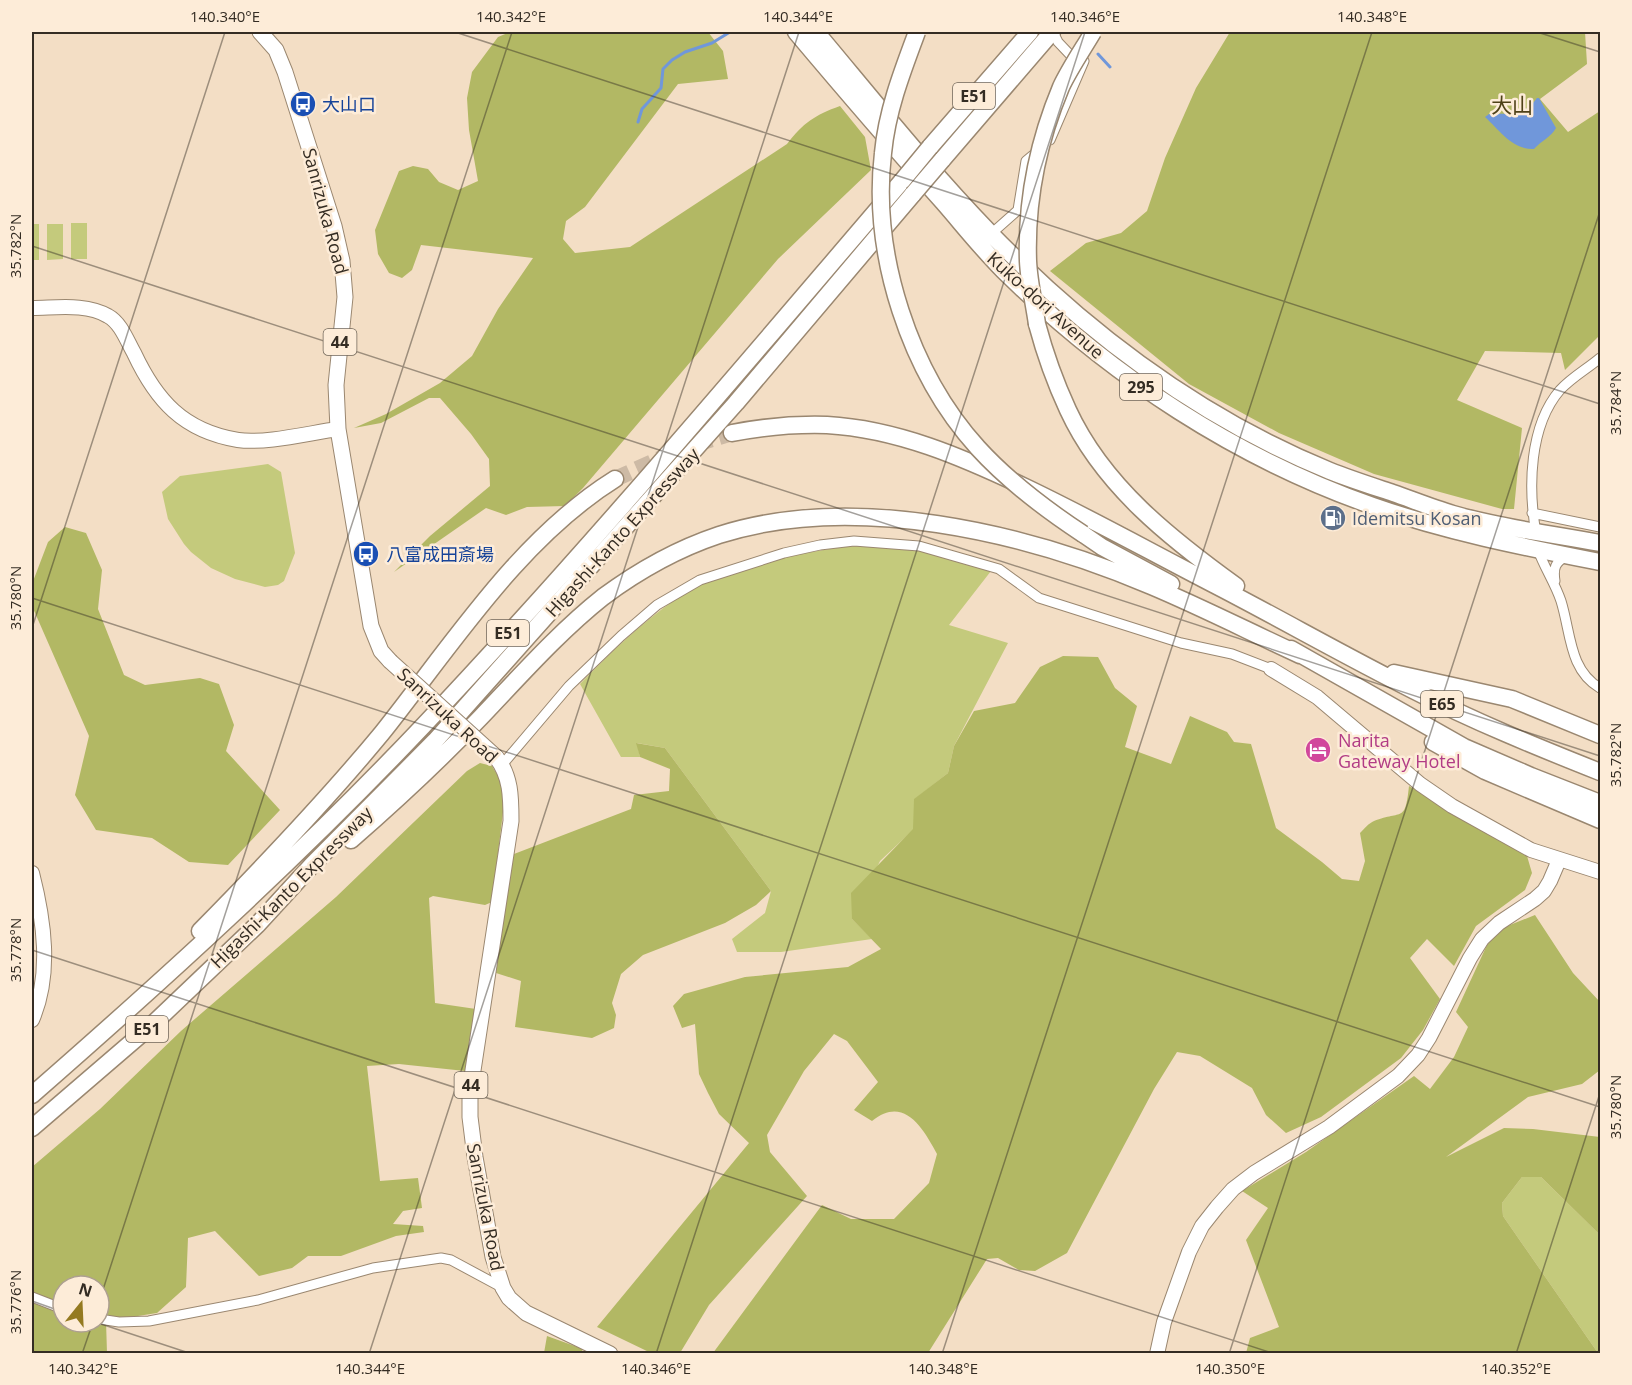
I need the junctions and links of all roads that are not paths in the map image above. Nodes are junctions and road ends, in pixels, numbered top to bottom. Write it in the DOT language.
graph roads {
  1 [pos="260,32"];
  2 [pos="796,32"];
  3 [pos="816,32"];
  4 [pos="917,32"];
  5 [pos="1030,32"];
  6 [pos="1052,32"];
  7 [pos="1094,32"];
  8 [pos="1103,32"];
  9 [pos="1081,67"];
  10 [pos="991,234"];
  11 [pos="32,308"];
  12 [pos="1600,358"];
  13 [pos="338,429"];
  14 [pos="732,433"];
  15 [pos="615,479"];
  16 [pos="1532,513"];
  17 [pos="1600,527"];
  18 [pos="1536,531"];
  19 [pos="1600,543"];
  20 [pos="1538,550"];
  21 [pos="1567,556"];
  22 [pos="1600,562"];
  23 [pos="1556,589"];
  24 [pos="1294,626"];
  25 [pos="1300,654"];
  26 [pos="1345,655"];
  27 [pos="1271,669"];
  28 [pos="1600,688"];
  29 [pos="1361,689"];
  30 [pos="1600,735"];
  31 [pos="499,761"];
  32 [pos="1600,772"];
  33 [pos="1600,803"];
  34 [pos="1600,820"];
  35 [pos="1559,860"];
  36 [pos="1600,872"];
  37 [pos="32,873"];
  38 [pos="257,925"];
  39 [pos="32,1020"];
  40 [pos="79,1054"];
  41 [pos="32,1095"];
  42 [pos="32,1128"];
  43 [pos="503,1288"];
  44 [pos="32,1297"];
  45 [pos="51,1304"];
  46 [pos="111,1321"];
  47 [pos="610,1353"];
  48 [pos="1157,1353"];
  1 -- 13 [label="main road, Sanrizuka Road / 44"];
  2 -- 20 [label="highway, Kuko-dori Avenue / 295"];
  3 -- 10 [label="highway, Kuko-dori Avenue / 295"];
  4 -- 25 [label="highway, bridge"];
  5 -- 40 [label="highway, Higashi-Kanto Expressway / E51, bridge"];
  6 -- 9 [label="street"];
  6 -- 38 [label="highway, Higashi-Kanto Expressway / E51, bridge"];
  7 -- 24 [label="highway, bridge"];
  8 -- 9 [label="street"];
  9 -- 10 [label="street"];
  10 -- 18 [label="highway, Kuko-dori Avenue / 295"];
  11 -- 13 [label="street"];
  12 -- 16 [label="street"];
  13 -- 31 [label="main road, Sanrizuka Road / 44, bridge"];
  14 -- 24 [label="highway"];
  15 -- 40 [label="highway"];
  16 -- 17 [label="street"];
  16 -- 18 [label="street"];
  18 -- 19 [label="highway, Kuko-dori Avenue / 295"];
  18 -- 20 [label="street"];
  20 -- 21 [label="highway, Kuko-dori Avenue / 295"];
  20 -- 23 [label="street"];
  21 -- 22 [label="highway, Kuko-dori Avenue / 295"];
  21 -- 23 [label="street"];
  23 -- 28 [label="street"];
  24 -- 26 [label="highway, E65"];
  25 -- 29 [label="highway, E65"];
  25 -- 38 [label="highway"];
  26 -- 30 [label="highway"];
  26 -- 32 [label="highway, E65"];
  27 -- 31 [label="street"];
  27 -- 35 [label="street"];
  29 -- 33 [label="highway, E65"];
  29 -- 34 [label="highway"];
  31 -- 43 [label="main road, Sanrizuka Road / 44"];
  35 -- 36 [label="street"];
  35 -- 48 [label="street"];
  37 -- 39 [label="street"];
  38 -- 42 [label="highway, Higashi-Kanto Expressway / E51"];
  40 -- 41 [label="highway, Higashi-Kanto Expressway / E51"];
  43 -- 46 [label="street"];
  43 -- 47 [label="main road, Sanrizuka Road / 44"];
  44 -- 45 [label="street"];
}
